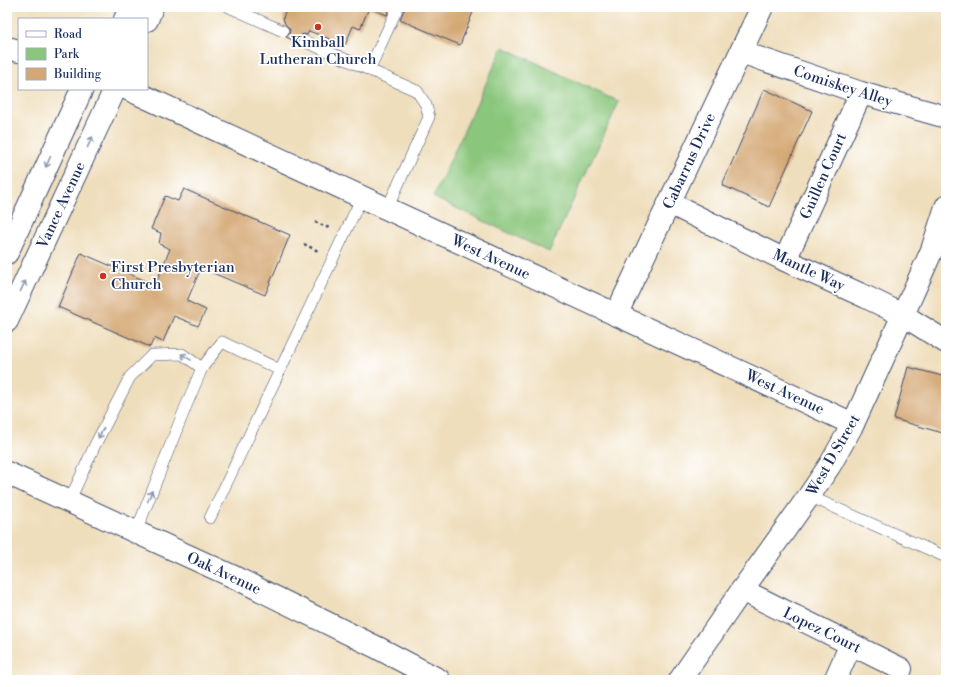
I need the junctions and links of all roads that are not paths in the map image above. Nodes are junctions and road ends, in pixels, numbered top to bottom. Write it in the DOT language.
graph roads {
  1 [pos="133,7"];
  2 [pos="152,7"];
  3 [pos="229,7"];
  4 [pos="398,7"];
  5 [pos="762,7"];
  6 [pos="125,18"];
  7 [pos="148,18"];
  8 [pos="283,31"];
  9 [pos="304,41"];
  10 [pos="7,48"];
  11 [pos="18,51"];
  12 [pos="741,52"];
  13 [pos="369,70"];
  14 [pos="82,90"];
  15 [pos="114,90"];
  16 [pos="130,90"];
  17 [pos="861,93"];
  18 [pos="946,117"];
  19 [pos="362,197"];
  20 [pos="669,203"];
  21 [pos="946,207"];
  22 [pos="387,209"];
  23 [pos="7,253"];
  24 [pos="785,260"];
  25 [pos="616,315"];
  26 [pos="902,316"];
  27 [pos="7,321"];
  28 [pos="946,342"];
  29 [pos="202,368"];
  30 [pos="280,370"];
  31 [pos="853,424"];
  32 [pos="7,473"];
  33 [pos="809,496"];
  34 [pos="69,502"];
  35 [pos="210,518"];
  36 [pos="136,532"];
  37 [pos="946,557"];
  38 [pos="742,590"];
  39 [pos="851,644"];
  40 [pos="901,669"];
  41 [pos="439,680"];
  42 [pos="680,680"];
  43 [pos="835,680"];
  1 -- 6 [label="street"];
  2 -- 7 [label="street"];
  3 -- 8 [label="lane"];
  4 -- 13 [label="lane"];
  5 -- 12 [label="street, Cabarrus Drive"];
  9 -- 13 [label="lane"];
  10 -- 11 [label="street"];
  12 -- 17 [label="street, Comiskey Alley"];
  12 -- 20 [label="street, Cabarrus Drive"];
  13 -- 22 [label="lane"];
  14 -- 23 [label="street, Vance Avenue, one-way"];
  27 -- 15 [label="street, Vance Avenue, one-way"];
  16 -- 19 [label="street, West Avenue"];
  17 -- 18 [label="street, Comiskey Alley"];
  17 -- 24 [label="street, Guillen Court"];
  19 -- 22 [label="street, West Avenue"];
  19 -- 30 [label="lane"];
  20 -- 24 [label="street, Mantle Way"];
  20 -- 25 [label="street, Cabarrus Drive"];
  21 -- 26 [label="street, West D Street"];
  22 -- 25 [label="street, West Avenue"];
  24 -- 26 [label="street, Mantle Way"];
  25 -- 31 [label="street, West Avenue"];
  26 -- 28 [label="street, Mantle Way"];
  26 -- 31 [label="street, West D Street"];
  29 -- 30 [label="lane"];
  29 -- 34 [label="lane, one-way"];
  36 -- 29 [label="lane, one-way"];
  30 -- 35 [label="lane"];
  31 -- 33 [label="street, West D Street"];
  32 -- 34 [label="street, Oak Avenue"];
  33 -- 37 [label="lane"];
  33 -- 38 [label="street, West D Street"];
  34 -- 36 [label="street, Oak Avenue"];
  36 -- 41 [label="street, Oak Avenue"];
  38 -- 39 [label="street, Lopez Court"];
  38 -- 42 [label="street, West D Street"];
  39 -- 40 [label="street, Lopez Court"];
  39 -- 43 [label="street"];
}
